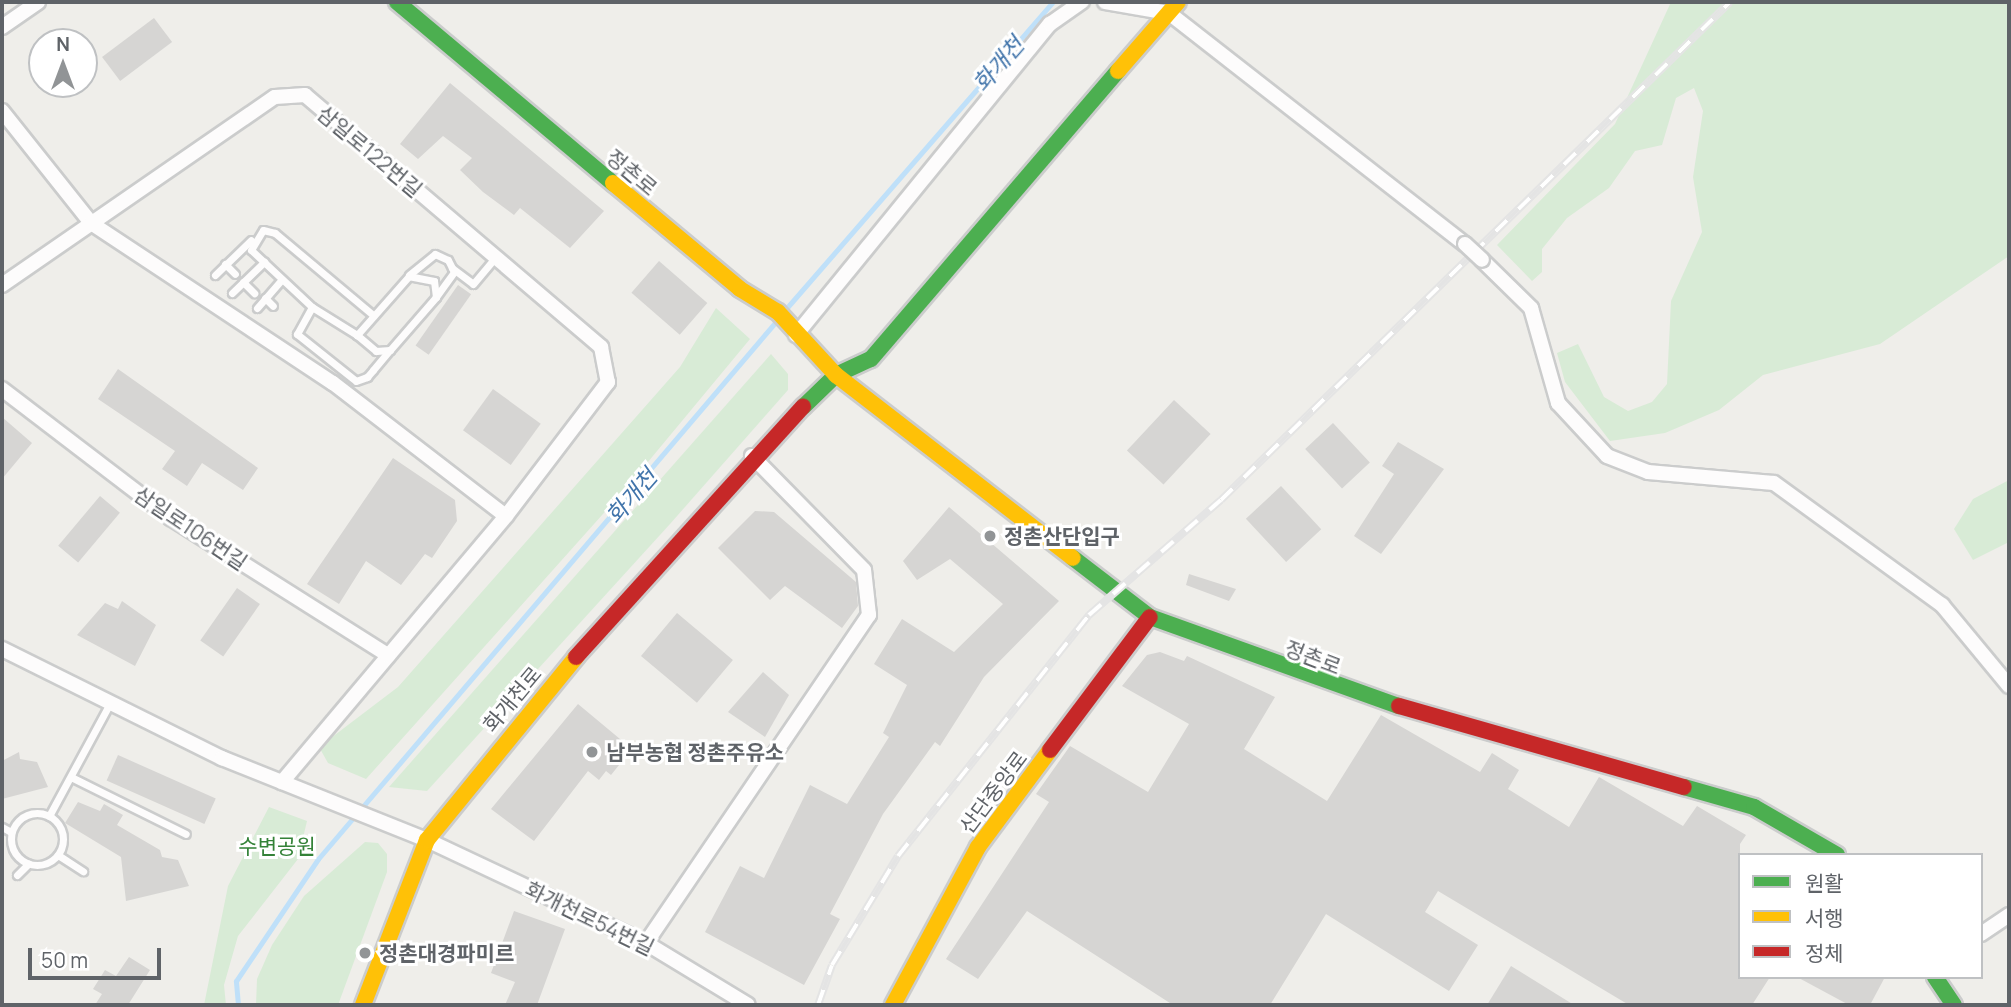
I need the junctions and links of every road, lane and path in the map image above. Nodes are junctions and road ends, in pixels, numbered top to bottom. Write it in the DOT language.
graph roads {
  1 [pos="38,2"];
  2 [pos="397,2"];
  3 [pos="1082,2"];
  4 [pos="1105,2"];
  5 [pos="1174,8"];
  6 [pos="2,27"];
  7 [pos="2,111"];
  8 [pos="91,223"];
  9 [pos="252,240"];
  10 [pos="495,258"];
  11 [pos="264,262"];
  12 [pos="225,264"];
  13 [pos="452,267"];
  14 [pos="234,274"];
  15 [pos="215,275"];
  16 [pos="409,276"];
  17 [pos="282,279"];
  18 [pos="243,282"];
  19 [pos="2,285"];
  20 [pos="232,293"];
  21 [pos="254,293"];
  22 [pos="436,297"];
  23 [pos="265,298"];
  24 [pos="273,306"];
  25 [pos="312,307"];
  26 [pos="257,308"];
  27 [pos="372,314"];
  28 [pos="793,330"];
  29 [pos="357,335"];
  30 [pos="370,348"];
  31 [pos="390,350"];
  32 [pos="373,370"];
  33 [pos="836,375"];
  34 [pos="2,389"];
  35 [pos="752,456"];
  36 [pos="506,516"];
  37 [pos="1150,617"];
  38 [pos="2,649"];
  39 [pos="388,655"];
  40 [pos="2009,686"];
  41 [pos="110,703"];
  42 [pos="71,777"];
  43 [pos="282,782"];
  44 [pos="49,816"];
  45 [pos="2,827"];
  46 [pos="11,832"];
  47 [pos="186,835"];
  48 [pos="427,840"];
  49 [pos="1834,853"];
  50 [pos="58,855"];
  51 [pos="28,864"];
  52 [pos="83,871"];
  53 [pos="17,875"];
  54 [pos="2009,915"];
  55 [pos="1983,933"];
  56 [pos="646,943"];
  57 [pos="1936,979"];
  58 [pos="363,1005"];
  59 [pos="748,1005"];
  60 [pos="893,1005"];
  61 [pos="1954,1005"];
  1 -- 6 [label="street"];
  2 -- 28 [label="main road, 정촌로"];
  3 -- 28 [label="street"];
  4 -- 5 [label="street"];
  5 -- 33 [label="main road"];
  5 -- 40 [label="street, bridge"];
  7 -- 8 [label="street"];
  8 -- 10 [label="street, 삼일로122번길"];
  8 -- 19 [label="street, 삼일로122번길"];
  8 -- 36 [label="street"];
  9 -- 11 [label="lane"];
  9 -- 12 [label="lane"];
  9 -- 27 [label="lane"];
  10 -- 13 [label="lane"];
  10 -- 36 [label="street, 삼일로122번길"];
  11 -- 17 [label="lane"];
  11 -- 18 [label="lane"];
  12 -- 14 [label="lane"];
  12 -- 15 [label="lane"];
  13 -- 16 [label="lane"];
  13 -- 22 [label="lane"];
  16 -- 22 [label="lane"];
  16 -- 27 [label="lane"];
  17 -- 23 [label="lane"];
  17 -- 25 [label="lane"];
  18 -- 20 [label="lane"];
  18 -- 21 [label="lane"];
  22 -- 31 [label="lane"];
  23 -- 24 [label="lane"];
  23 -- 26 [label="lane"];
  25 -- 29 [label="lane"];
  25 -- 32 [label="lane"];
  27 -- 29 [label="lane"];
  28 -- 33 [label="main road, 정촌로"];
  29 -- 30 [label="lane"];
  30 -- 31 [label="lane"];
  30 -- 32 [label="lane"];
  31 -- 32 [label="lane"];
  33 -- 35 [label="main road, 화개천로"];
  33 -- 37 [label="main road, 정촌로"];
  34 -- 39 [label="street, 삼일로106번길"];
  35 -- 48 [label="main road, 화개천로"];
  35 -- 56 [label="street"];
  36 -- 39 [label="street"];
  37 -- 49 [label="main road, 정촌로"];
  37 -- 60 [label="main road, 산단중앙로"];
  38 -- 41 [label="street"];
  39 -- 43 [label="street"];
  41 -- 42 [label="lane"];
  41 -- 43 [label="street"];
  42 -- 44 [label="lane"];
  42 -- 47 [label="lane"];
  43 -- 48 [label="street"];
  44 -- 46 [label="lane"];
  44 -- 50 [label="lane"];
  45 -- 46 [label="lane"];
  46 -- 51 [label="lane"];
  48 -- 56 [label="street, 화개천로54번길"];
  48 -- 58 [label="main road, 화개천로"];
  50 -- 51 [label="lane"];
  50 -- 52 [label="lane"];
  51 -- 53 [label="lane"];
  54 -- 55 [label="street"];
  56 -- 59 [label="street, 화개천로54번길"];
  57 -- 61 [label="main road"];
}
